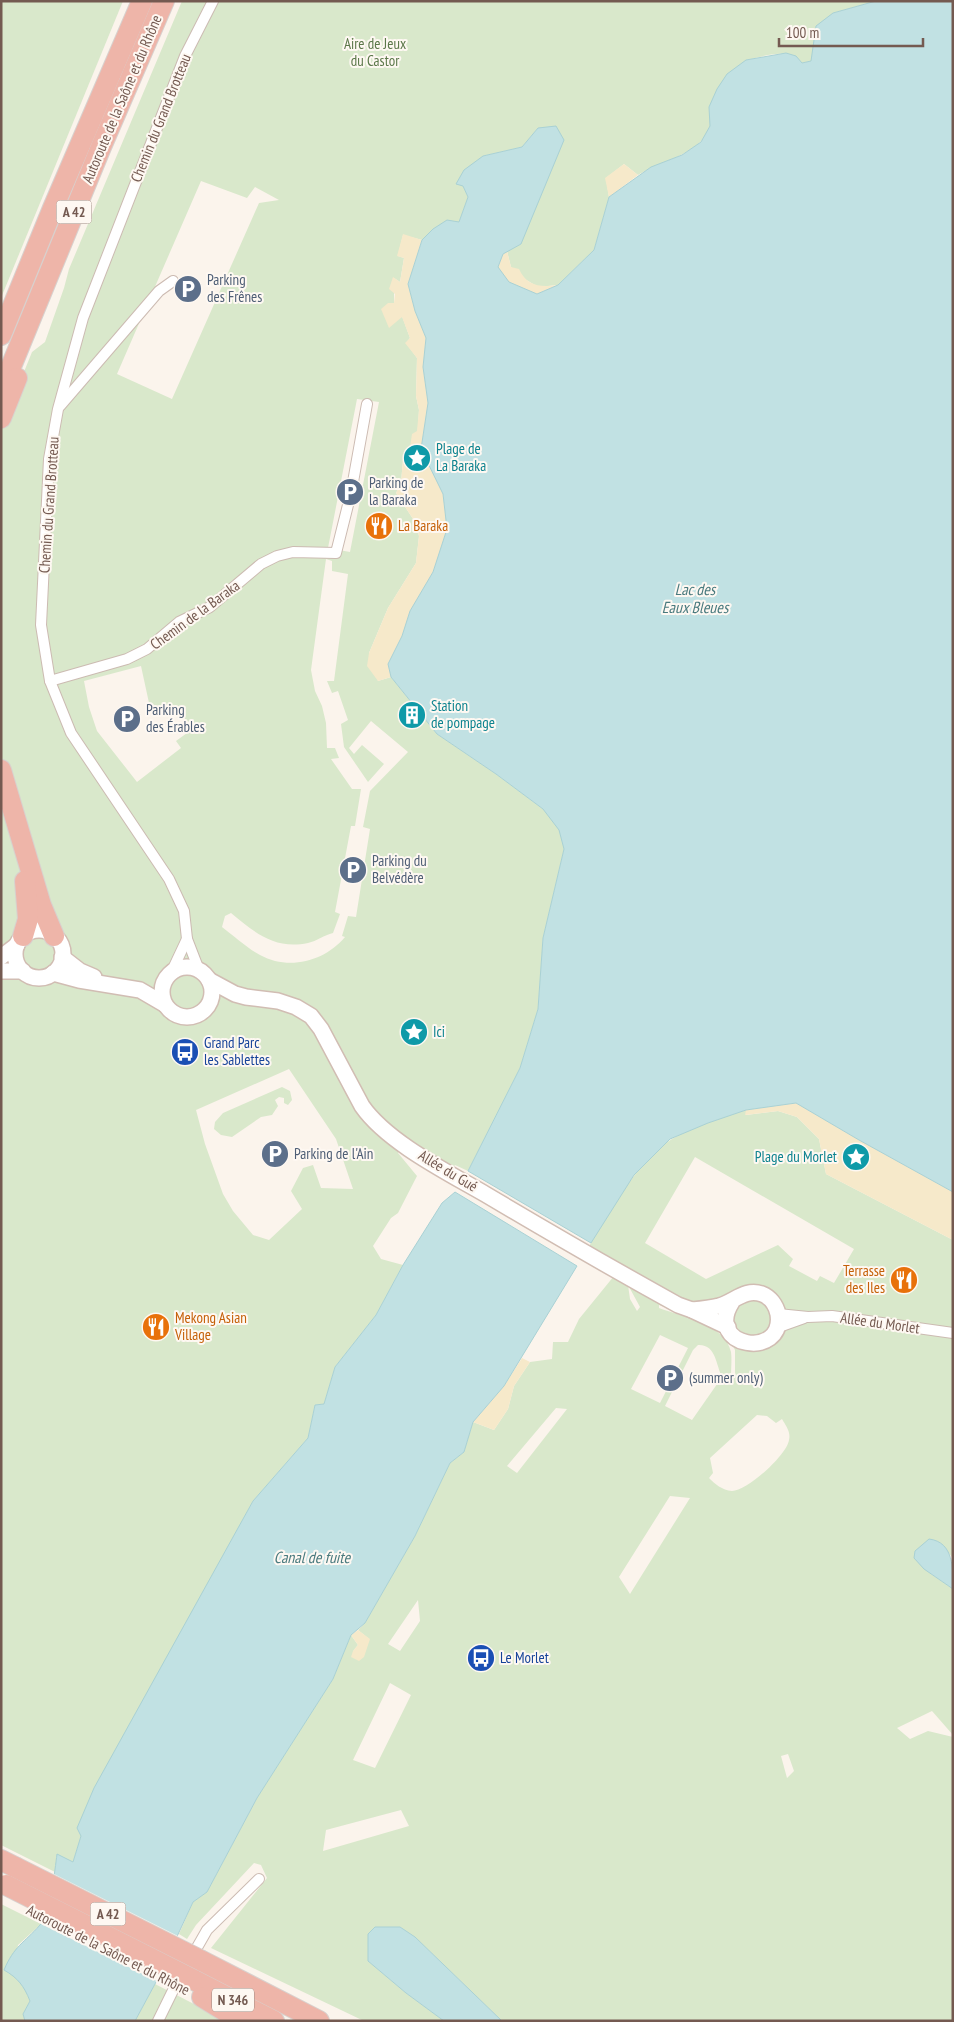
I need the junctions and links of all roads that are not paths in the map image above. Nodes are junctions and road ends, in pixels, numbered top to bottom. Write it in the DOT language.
graph roads {
  1 [pos="130,1"];
  2 [pos="142,1"];
  3 [pos="164,1"];
  4 [pos="213,1"];
  5 [pos="101,147"];
  6 [pos="53,208"];
  7 [pos="173,281"];
  8 [pos="1,336"];
  9 [pos="1,391"];
  10 [pos="367,404"];
  11 [pos="58,409"];
  12 [pos="1,418"];
  13 [pos="50,681"];
  14 [pos="1,770"];
  15 [pos="1,792"];
  16 [pos="54,936"];
  17 [pos="187,939"];
  18 [pos="20,941"];
  19 [pos="62,957"];
  20 [pos="1,958"];
  21 [pos="1,971"];
  22 [pos="23,971"];
  23 [pos="53,972"];
  24 [pos="204,975"];
  25 [pos="169,976"];
  26 [pos="246,997"];
  27 [pos="164,1004"];
  28 [pos="209,1005"];
  29 [pos="732,1302"];
  30 [pos="692,1310"];
  31 [pos="777,1321"];
  32 [pos="728,1327"];
  33 [pos="953,1334"];
  34 [pos="8,1863"];
  35 [pos="259,1879"];
  36 [pos="3,1888"];
  37 [pos="189,1985"];
  38 [pos="208,2000"];
  39 [pos="158,2021"];
  40 [pos="241,2021"];
  41 [pos="253,2021"];
  42 [pos="274,2021"];
  43 [pos="318,2021"];
  1 -- 6 [label="highway"];
  2 -- 6 [label="highway, Autoroute de la Saône et du Rhône / A 42"];
  3 -- 5 [label="highway, Autoroute de la Saône et du Rhône / A 42"];
  4 -- 11 [label="street, Chemin du Grand Brotteau"];
  5 -- 9 [label="highway, Autoroute de la Saône et du Rhône / A 42"];
  5 -- 12 [label="highway"];
  6 -- 8 [label="highway, Autoroute de la Saône et du Rhône / A 42"];
  7 -- 11 [label="street"];
  10 -- 13 [label="street, Chemin de la Baraka"];
  11 -- 13 [label="street, Chemin du Grand Brotteau"];
  13 -- 17 [label="street, Chemin du Grand Brotteau"];
  14 -- 16 [label="highway"];
  15 -- 18 [label="highway"];
  16 -- 18 [label="street"];
  16 -- 19 [label="street"];
  17 -- 24 [label="street, Chemin du Grand Brotteau"];
  17 -- 25 [label="street"];
  18 -- 20 [label="street"];
  18 -- 22 [label="street"];
  19 -- 23 [label="street"];
  19 -- 25 [label="street"];
  21 -- 22 [label="street"];
  22 -- 23 [label="street"];
  23 -- 27 [label="street"];
  24 -- 25 [label="street"];
  24 -- 26 [label="street, Allée du Gué"];
  24 -- 28 [label="street"];
  25 -- 27 [label="street"];
  26 -- 28 [label="street, Allée du Gué"];
  26 -- 30 [label="street, Allée du Gué"];
  27 -- 28 [label="street"];
  29 -- 30 [label="street"];
  29 -- 31 [label="street"];
  29 -- 32 [label="street"];
  30 -- 32 [label="street, Allée du Gué"];
  31 -- 32 [label="street"];
  31 -- 33 [label="street, Allée du Morlet"];
  34 -- 43 [label="highway, A 42, bridge"];
  35 -- 39 [label="street"];
  36 -- 37 [label="highway, N 346, bridge"];
  37 -- 38 [label="highway, Autoroute de la Saône et du Rhône"];
  37 -- 42 [label="highway, N 346"];
  38 -- 40 [label="highway, Autoroute de la Saône et du Rhône"];
  38 -- 41 [label="highway, N 346"];
}
